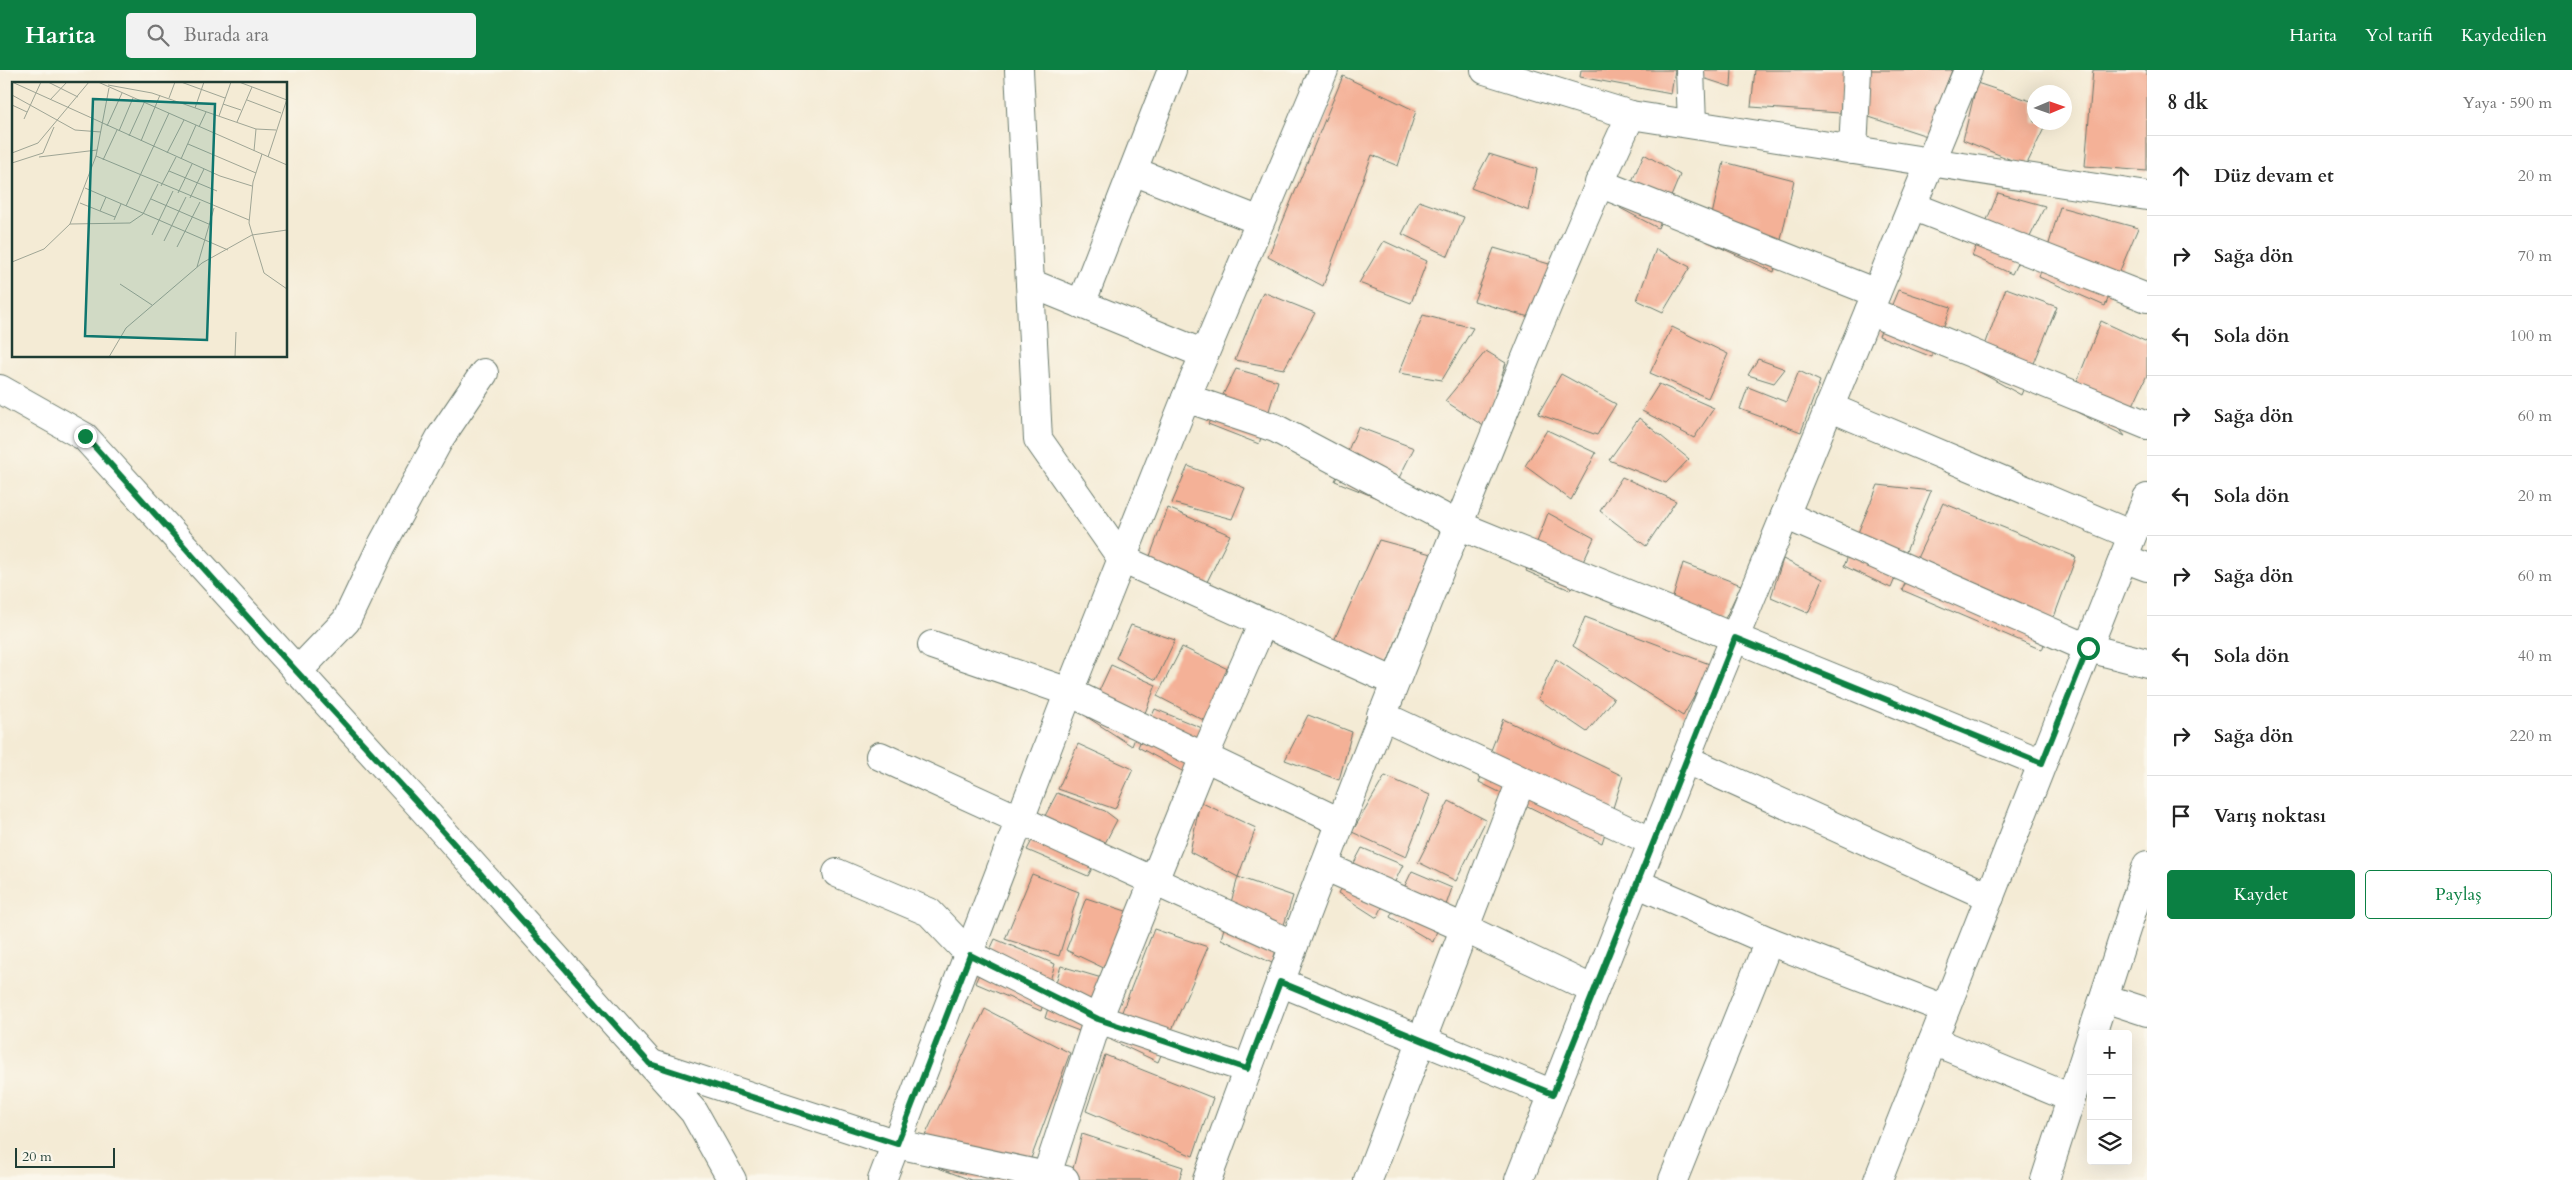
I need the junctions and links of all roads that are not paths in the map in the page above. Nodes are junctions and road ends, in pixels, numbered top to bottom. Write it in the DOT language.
graph roads {
  1 [pos="1018,70"];
  2 [pos="1172,70"];
  3 [pos="1324,70"];
  4 [pos="1486,70"];
  5 [pos="1690,70"];
  6 [pos="1857,70"];
  7 [pos="1968,70"];
  8 [pos="1631,115"];
  9 [pos="1692,124"];
  10 [pos="1853,150"];
  11 [pos="1930,162"];
  12 [pos="1133,171"];
  13 [pos="1599,182"];
  14 [pos="2147,196"];
  15 [pos="1912,206"];
  16 [pos="1260,221"];
  17 [pos="1030,284"];
  18 [pos="2147,298"];
  19 [pos="1872,302"];
  20 [pos="1081,304"];
  21 [pos="1204,354"];
  22 [pos="484,373"];
  23 [pos="0,389"];
  24 [pos="1186,398"];
  25 [pos="1830,407"];
  26 [pos="2147,425"];
  27 [pos="2147,498"];
  28 [pos="1785,514"];
  29 [pos="1458,525"];
  30 [pos="2134,554"];
  31 [pos="1122,559"];
  32 [pos="1263,623"];
  33 [pos="1735,638"];
  34 [pos="932,645"];
  35 [pos="2088,648"];
  36 [pos="2147,663"];
  37 [pos="296,672"];
  38 [pos="1395,682"];
  39 [pos="1069,692"];
  40 [pos="1382,716"];
  41 [pos="880,756"];
  42 [pos="1204,757"];
  43 [pos="1685,760"];
  44 [pos="2042,763"];
  45 [pos="1521,781"];
  46 [pos="1021,820"];
  47 [pos="1340,822"];
  48 [pos="1653,842"];
  49 [pos="2147,865"];
  50 [pos="1324,866"];
  51 [pos="837,873"];
  52 [pos="1154,881"];
  53 [pos="1636,883"];
  54 [pos="1990,897"];
  55 [pos="1464,928"];
  56 [pos="1769,941"];
  57 [pos="1294,945"];
  58 [pos="970,955"];
  59 [pos="1280,982"];
  60 [pos="1594,990"];
  61 [pos="2104,998"];
  62 [pos="1945,1009"];
  63 [pos="2147,1012"];
  64 [pos="1098,1019"];
  65 [pos="2093,1030"];
  66 [pos="1420,1041"];
  67 [pos="1933,1041"];
  68 [pos="2087,1047"];
  69 [pos="650,1064"];
  70 [pos="1247,1069"];
  71 [pos="1553,1094"];
  72 [pos="2070,1098"];
  73 [pos="897,1144"];
  74 [pos="1056,1179"];
  75 [pos="732,1180"];
  76 [pos="882,1180"];
  77 [pos="1207,1180"];
  78 [pos="1368,1180"];
  79 [pos="1519,1180"];
  80 [pos="1673,1180"];
  81 [pos="1878,1180"];
  82 [pos="2045,1180"];
  1 -- 17 [label="street"];
  2 -- 12 [label="street"];
  3 -- 16 [label="street"];
  4 -- 8 [label="street"];
  5 -- 9 [label="street"];
  6 -- 10 [label="street"];
  7 -- 11 [label="street"];
  8 -- 9 [label="street"];
  8 -- 13 [label="street"];
  9 -- 10 [label="street"];
  10 -- 11 [label="street"];
  11 -- 14 [label="street"];
  11 -- 15 [label="street"];
  12 -- 16 [label="street"];
  12 -- 20 [label="street"];
  13 -- 19 [label="street"];
  13 -- 29 [label="street"];
  15 -- 18 [label="street"];
  15 -- 19 [label="street"];
  16 -- 21 [label="street"];
  17 -- 20 [label="street"];
  17 -- 31 [label="street"];
  19 -- 25 [label="street"];
  19 -- 26 [label="street"];
  20 -- 21 [label="street"];
  21 -- 24 [label="street"];
  22 -- 37 [label="street"];
  23 -- 37 [label="street"];
  24 -- 29 [label="street"];
  24 -- 31 [label="street"];
  25 -- 28 [label="street"];
  25 -- 30 [label="street"];
  27 -- 30 [label="street"];
  28 -- 33 [label="street"];
  28 -- 35 [label="street"];
  29 -- 33 [label="street"];
  29 -- 38 [label="street"];
  30 -- 35 [label="street"];
  31 -- 32 [label="street"];
  31 -- 39 [label="street"];
  32 -- 38 [label="street"];
  32 -- 42 [label="street"];
  33 -- 43 [label="street"];
  33 -- 44 [label="street"];
  34 -- 39 [label="street"];
  35 -- 36 [label="street"];
  35 -- 44 [label="street"];
  37 -- 69 [label="street"];
  38 -- 40 [label="street"];
  39 -- 42 [label="street"];
  39 -- 46 [label="street"];
  40 -- 45 [label="street"];
  40 -- 47 [label="street"];
  41 -- 46 [label="street"];
  42 -- 47 [label="street"];
  42 -- 52 [label="street"];
  43 -- 48 [label="street"];
  43 -- 54 [label="street"];
  44 -- 54 [label="street"];
  45 -- 48 [label="street"];
  45 -- 55 [label="street"];
  46 -- 52 [label="street"];
  46 -- 58 [label="street"];
  47 -- 50 [label="street"];
  48 -- 53 [label="street"];
  49 -- 61 [label="street"];
  50 -- 55 [label="street"];
  50 -- 57 [label="street"];
  51 -- 58 [label="street"];
  52 -- 57 [label="street"];
  52 -- 64 [label="street"];
  53 -- 56 [label="street"];
  53 -- 60 [label="street"];
  54 -- 62 [label="street"];
  55 -- 60 [label="street"];
  55 -- 66 [label="street"];
  56 -- 62 [label="street"];
  56 -- 80 [label="street"];
  57 -- 59 [label="street"];
  58 -- 64 [label="street"];
  58 -- 73 [label="street"];
  59 -- 66 [label="street"];
  59 -- 70 [label="street"];
  60 -- 71 [label="street"];
  61 -- 63 [label="street"];
  61 -- 65 [label="street"];
  62 -- 67 [label="street"];
  64 -- 70 [label="street"];
  64 -- 74 [label="street"];
  66 -- 71 [label="street"];
  66 -- 78 [label="street"];
  67 -- 72 [label="street"];
  67 -- 81 [label="street"];
  68 -- 72 [label="street"];
  69 -- 73 [label="street"];
  69 -- 75 [label="street"];
  70 -- 77 [label="street"];
  71 -- 79 [label="street"];
  72 -- 82 [label="street"];
  73 -- 74 [label="street"];
  73 -- 76 [label="street"];
}
